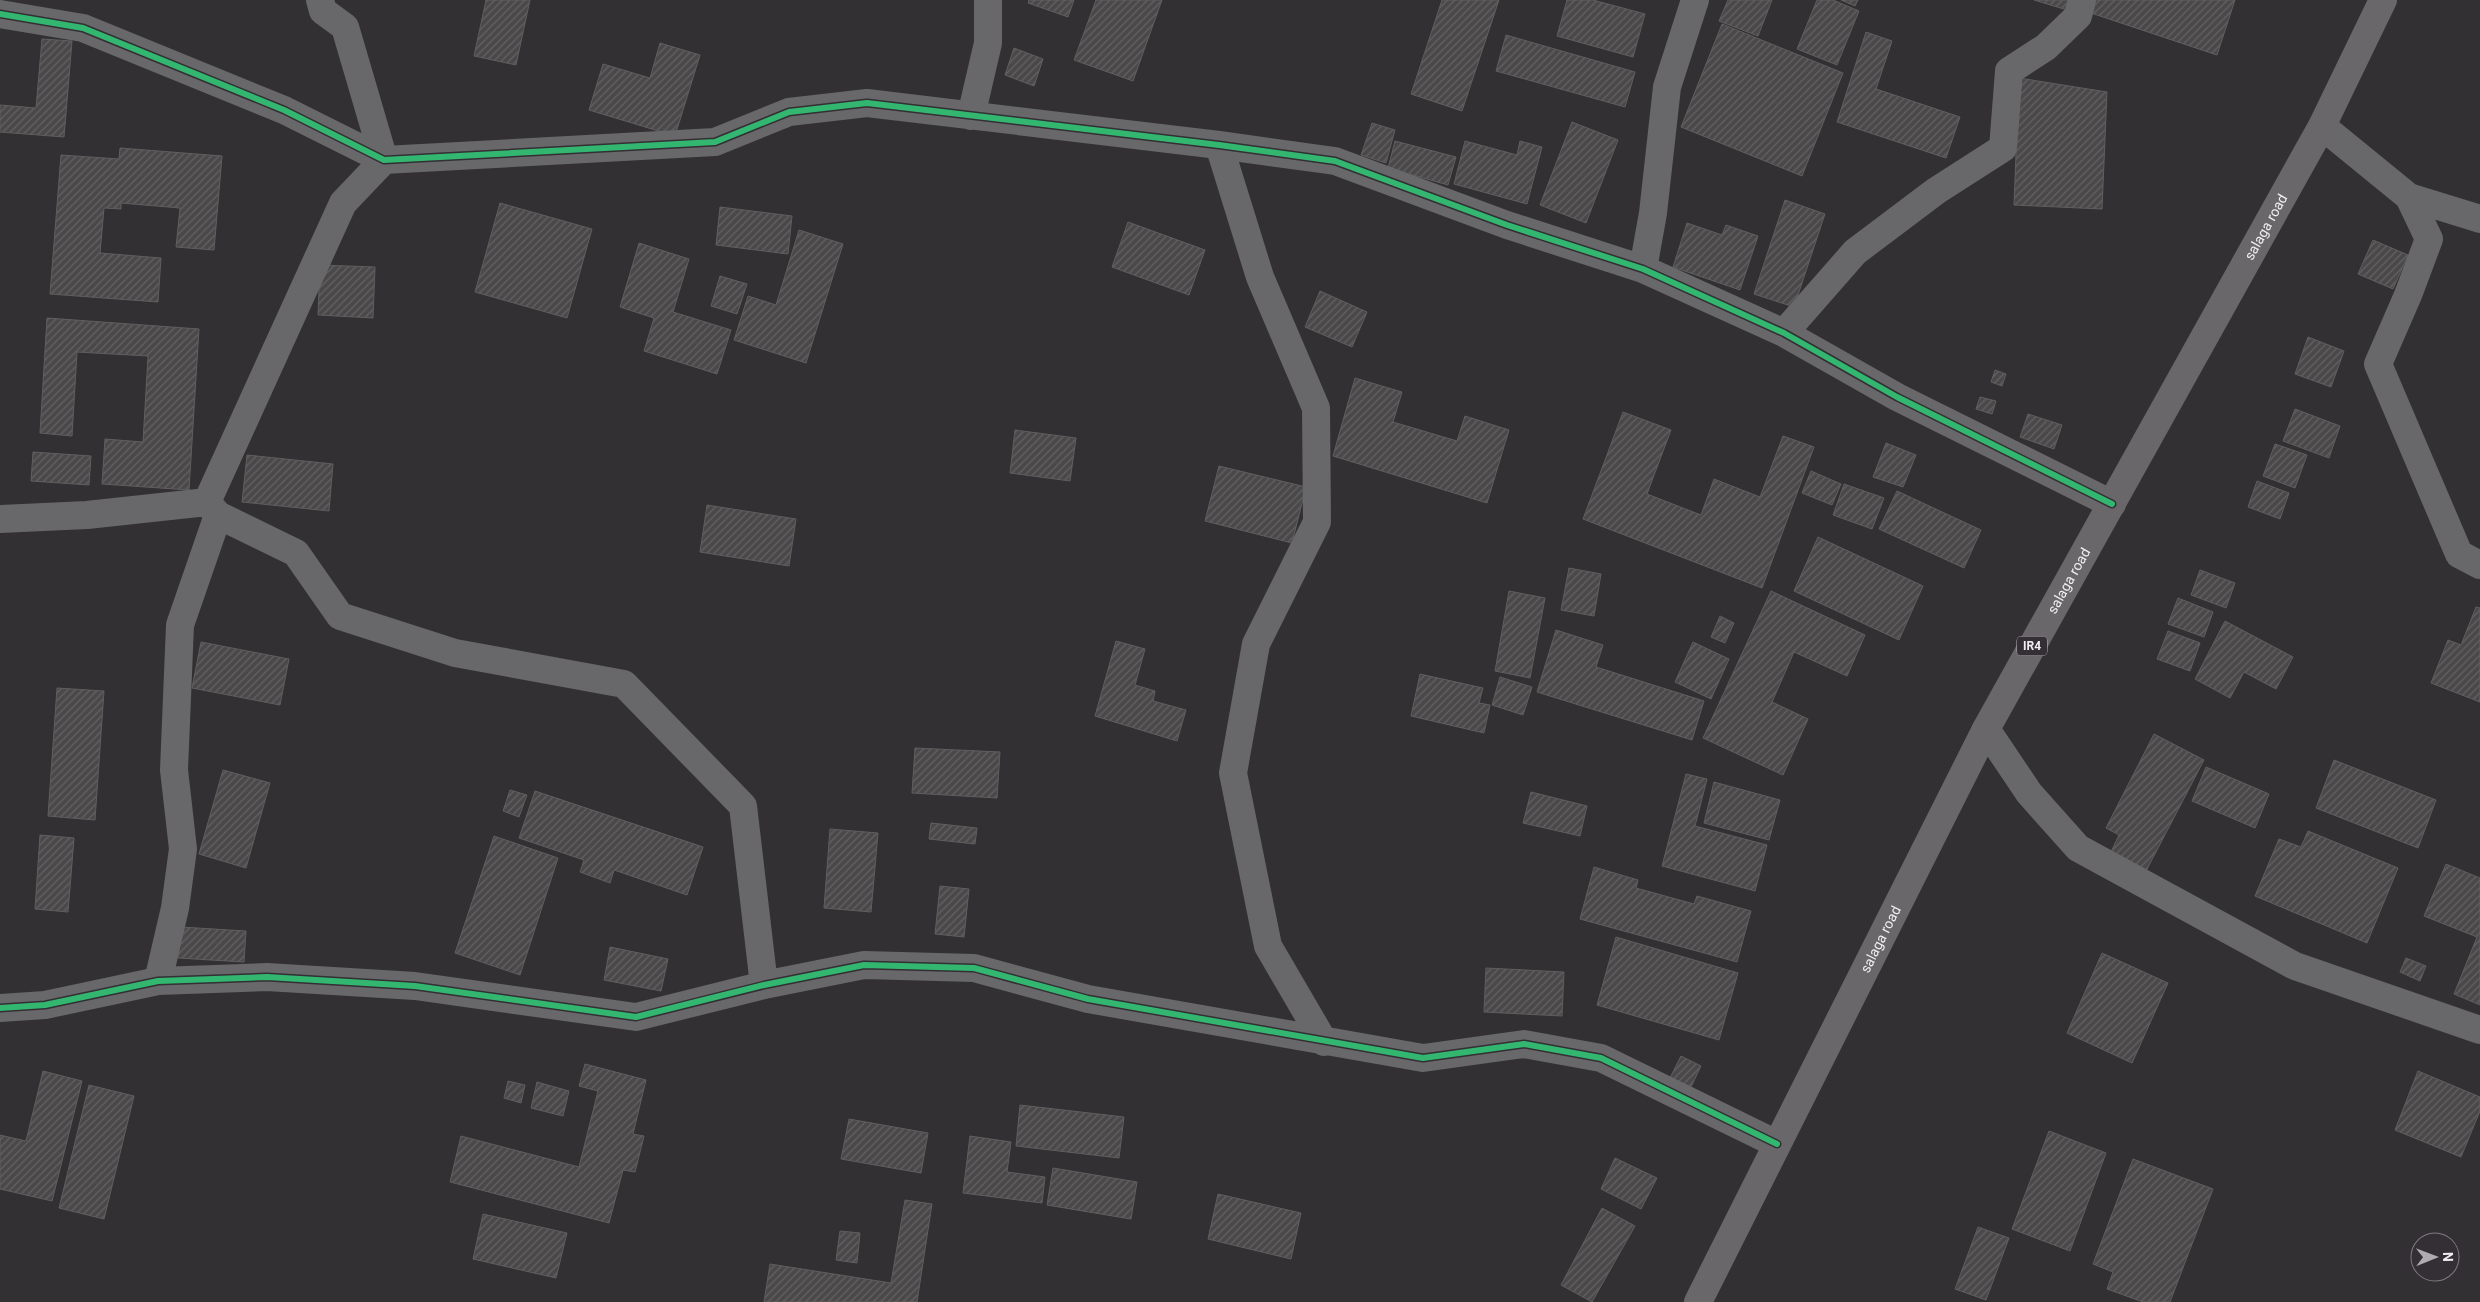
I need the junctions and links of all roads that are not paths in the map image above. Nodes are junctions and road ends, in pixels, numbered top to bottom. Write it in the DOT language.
graph roads {
  1 [pos="320,0"];
  2 [pos="988,0"];
  3 [pos="1695,0"];
  4 [pos="2082,0"];
  5 [pos="2382,0"];
  6 [pos="0,14"];
  7 [pos="972,116"];
  8 [pos="2322,126"];
  9 [pos="1219,145"];
  10 [pos="384,160"];
  11 [pos="2410,197"];
  12 [pos="2480,218"];
  13 [pos="1643,269"];
  14 [pos="1784,333"];
  15 [pos="2112,504"];
  16 [pos="212,508"];
  17 [pos="0,519"];
  18 [pos="2480,565"];
  19 [pos="1986,729"];
  20 [pos="158,981"];
  21 [pos="764,985"];
  22 [pos="0,1008"];
  23 [pos="2480,1030"];
  24 [pos="1324,1042"];
  25 [pos="1777,1144"];
  26 [pos="1698,1302"];
  1 -- 10 [label="street"];
  2 -- 7 [label="street"];
  3 -- 13 [label="street"];
  4 -- 14 [label="street"];
  5 -- 8 [label="main road, salaga road / IR4"];
  6 -- 10 [label="street"];
  7 -- 9 [label="street"];
  7 -- 10 [label="street"];
  8 -- 11 [label="street"];
  8 -- 15 [label="main road, salaga road / IR4"];
  9 -- 13 [label="street"];
  9 -- 24 [label="street"];
  10 -- 16 [label="street"];
  11 -- 12 [label="street"];
  11 -- 18 [label="street"];
  13 -- 14 [label="street"];
  14 -- 15 [label="street"];
  15 -- 19 [label="main road, salaga road / IR4"];
  16 -- 17 [label="street"];
  16 -- 20 [label="street"];
  16 -- 21 [label="street"];
  19 -- 23 [label="street"];
  19 -- 25 [label="main road, salaga road / IR4"];
  20 -- 21 [label="street"];
  20 -- 22 [label="street"];
  21 -- 24 [label="street"];
  24 -- 25 [label="street"];
  25 -- 26 [label="main road, salaga road / IR4"];
}
